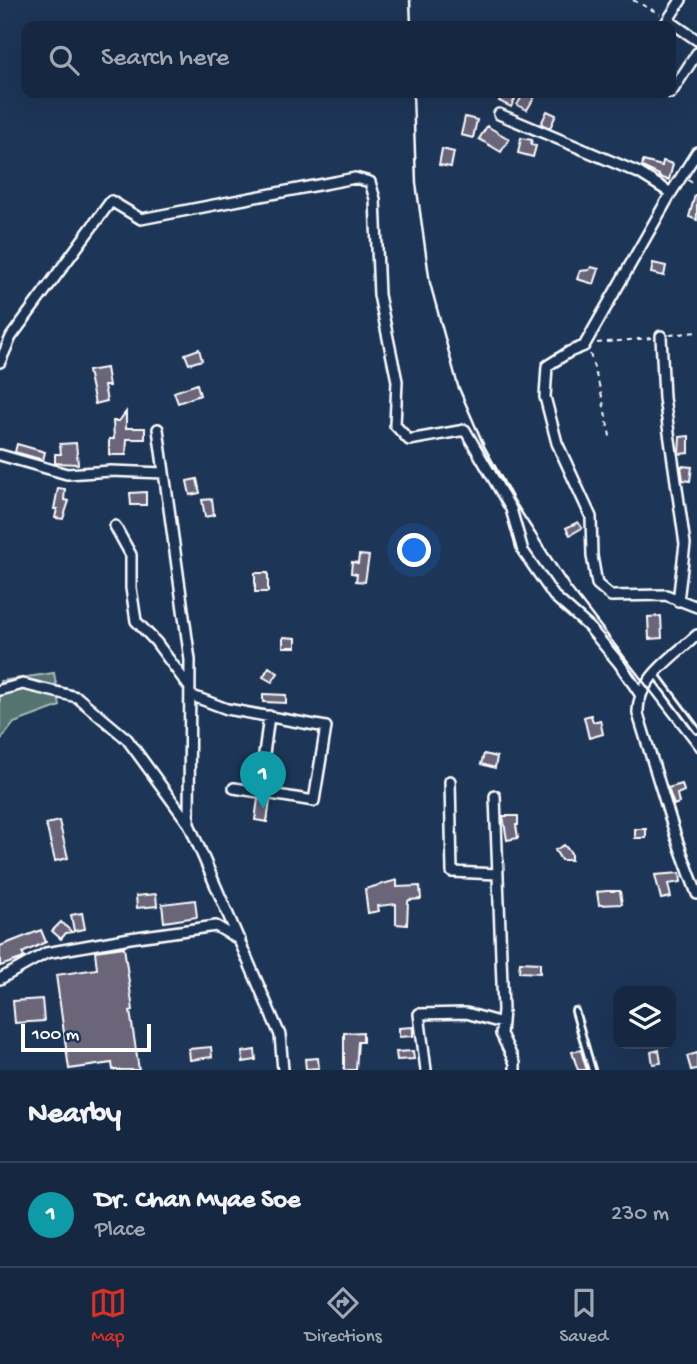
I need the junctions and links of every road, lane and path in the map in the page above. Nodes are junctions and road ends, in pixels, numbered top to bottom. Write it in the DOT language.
graph roads {
  1 [pos="633,0"];
  2 [pos="681,0"];
  3 [pos="664,21"];
  4 [pos="667,21"];
  5 [pos="676,28"];
  6 [pos="697,40"];
  7 [pos="697,52"];
  8 [pos="676,85"];
  9 [pos="499,114"];
  10 [pos="697,152"];
  11 [pos="671,193"];
  12 [pos="697,332"];
  13 [pos="662,336"];
  14 [pos="587,342"];
  15 [pos="0,362"];
  16 [pos="158,429"];
  17 [pos="611,441"];
  18 [pos="0,455"];
  19 [pos="164,473"];
  20 [pos="115,526"];
  21 [pos="678,601"];
  22 [pos="697,607"];
  23 [pos="697,635"];
  24 [pos="655,674"];
  25 [pos="0,691"];
  26 [pos="190,692"];
  27 [pos="640,694"];
  28 [pos="269,716"];
  29 [pos="697,730"];
  30 [pos="450,781"];
  31 [pos="234,788"];
  32 [pos="259,792"];
  33 [pos="495,796"];
  34 [pos="189,824"];
  35 [pos="498,874"];
  36 [pos="697,894"];
  37 [pos="240,940"];
  38 [pos="0,979"];
  39 [pos="575,1011"];
  40 [pos="502,1023"];
  41 [pos="283,1070"];
  42 [pos="426,1070"];
  43 [pos="515,1070"];
  44 [pos="592,1070"];
  1 -- 3 [label="path"];
  2 -- 4 [label="street"];
  5 -- 6 [label="street"];
  7 -- 8 [label="street"];
  9 -- 11 [label="street"];
  10 -- 11 [label="street"];
  11 -- 14 [label="street"];
  12 -- 13 [label="path"];
  13 -- 14 [label="path"];
  13 -- 21 [label="street"];
  14 -- 17 [label="path"];
  14 -- 21 [label="street"];
  15 -- 27 [label="street"];
  16 -- 19 [label="street"];
  18 -- 19 [label="street"];
  19 -- 26 [label="street"];
  20 -- 26 [label="street"];
  21 -- 22 [label="street"];
  23 -- 24 [label="street"];
  24 -- 27 [label="street"];
  24 -- 29 [label="lane"];
  25 -- 34 [label="street"];
  26 -- 28 [label="street"];
  26 -- 34 [label="street"];
  27 -- 36 [label="street"];
  28 -- 32 [label="street"];
  28 -- 32 [label="street"];
  30 -- 35 [label="street"];
  31 -- 32 [label="street"];
  33 -- 35 [label="street"];
  34 -- 37 [label="street"];
  35 -- 40 [label="street"];
  37 -- 38 [label="street"];
  37 -- 41 [label="street"];
  39 -- 44 [label="lane"];
  40 -- 42 [label="street"];
  40 -- 43 [label="street"];
}
